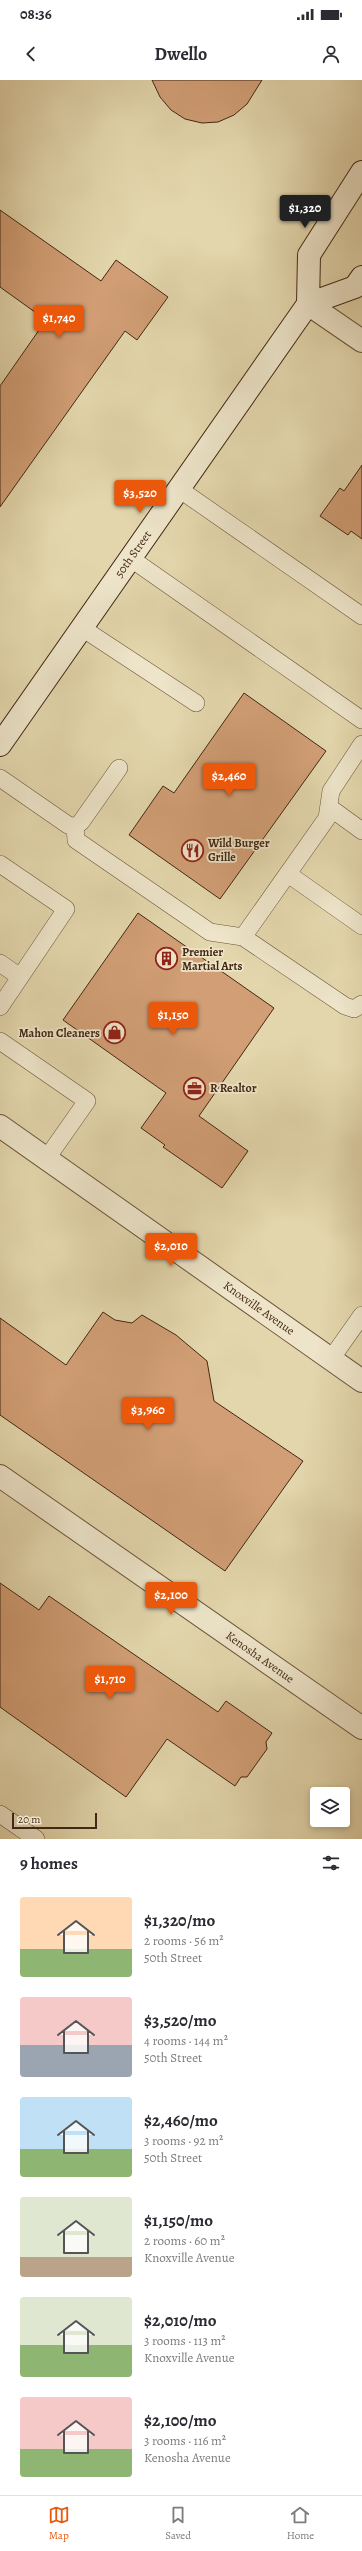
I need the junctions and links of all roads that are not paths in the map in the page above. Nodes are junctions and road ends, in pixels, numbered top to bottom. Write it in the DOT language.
graph roads {
  1 [pos="362,172"];
  2 [pos="362,277"];
  3 [pos="308,304"];
  4 [pos="362,341"];
  5 [pos="179,489"];
  6 [pos="130,558"];
  7 [pos="362,616"];
  8 [pos="82,628"];
  9 [pos="196,703"];
  10 [pos="362,720"];
  11 [pos="362,744"];
  12 [pos="0,745"];
  13 [pos="119,768"];
  14 [pos="0,778"];
  15 [pos="328,807"];
  16 [pos="75,827"];
  17 [pos="362,830"];
  18 [pos="0,864"];
  19 [pos="288,874"];
  20 [pos="362,926"];
  21 [pos="243,937"];
  22 [pos="0,963"];
  23 [pos="20,977"];
  24 [pos="362,1004"];
  25 [pos="0,1007"];
  26 [pos="0,1041"];
  27 [pos="0,1126"];
  28 [pos="47,1158"];
  29 [pos="362,1315"];
  30 [pos="331,1359"];
  31 [pos="362,1381"];
  32 [pos="0,1476"];
  33 [pos="362,1728"];
  34 [pos="0,1814"];
  35 [pos="36,1839"];
  1 -- 3 [label="street"];
  2 -- 3 [label="street"];
  3 -- 4 [label="street"];
  3 -- 5 [label="street, 50th Street"];
  5 -- 6 [label="street, 50th Street"];
  5 -- 7 [label="lane"];
  6 -- 8 [label="street, 50th Street"];
  6 -- 10 [label="lane"];
  8 -- 9 [label="lane"];
  8 -- 12 [label="street, 50th Street"];
  11 -- 15 [label="lane"];
  13 -- 16 [label="lane"];
  14 -- 16 [label="lane"];
  15 -- 17 [label="lane"];
  15 -- 19 [label="lane"];
  16 -- 21 [label="lane"];
  18 -- 23 [label="lane"];
  19 -- 20 [label="lane"];
  19 -- 21 [label="lane"];
  21 -- 24 [label="lane"];
  22 -- 23 [label="lane"];
  23 -- 25 [label="lane"];
  26 -- 28 [label="lane"];
  27 -- 28 [label="street, Knoxville Avenue"];
  28 -- 30 [label="street, Knoxville Avenue"];
  29 -- 30 [label="lane"];
  30 -- 31 [label="street, Knoxville Avenue"];
  32 -- 33 [label="street, Kenosha Avenue"];
  34 -- 35 [label="lane"];
}
